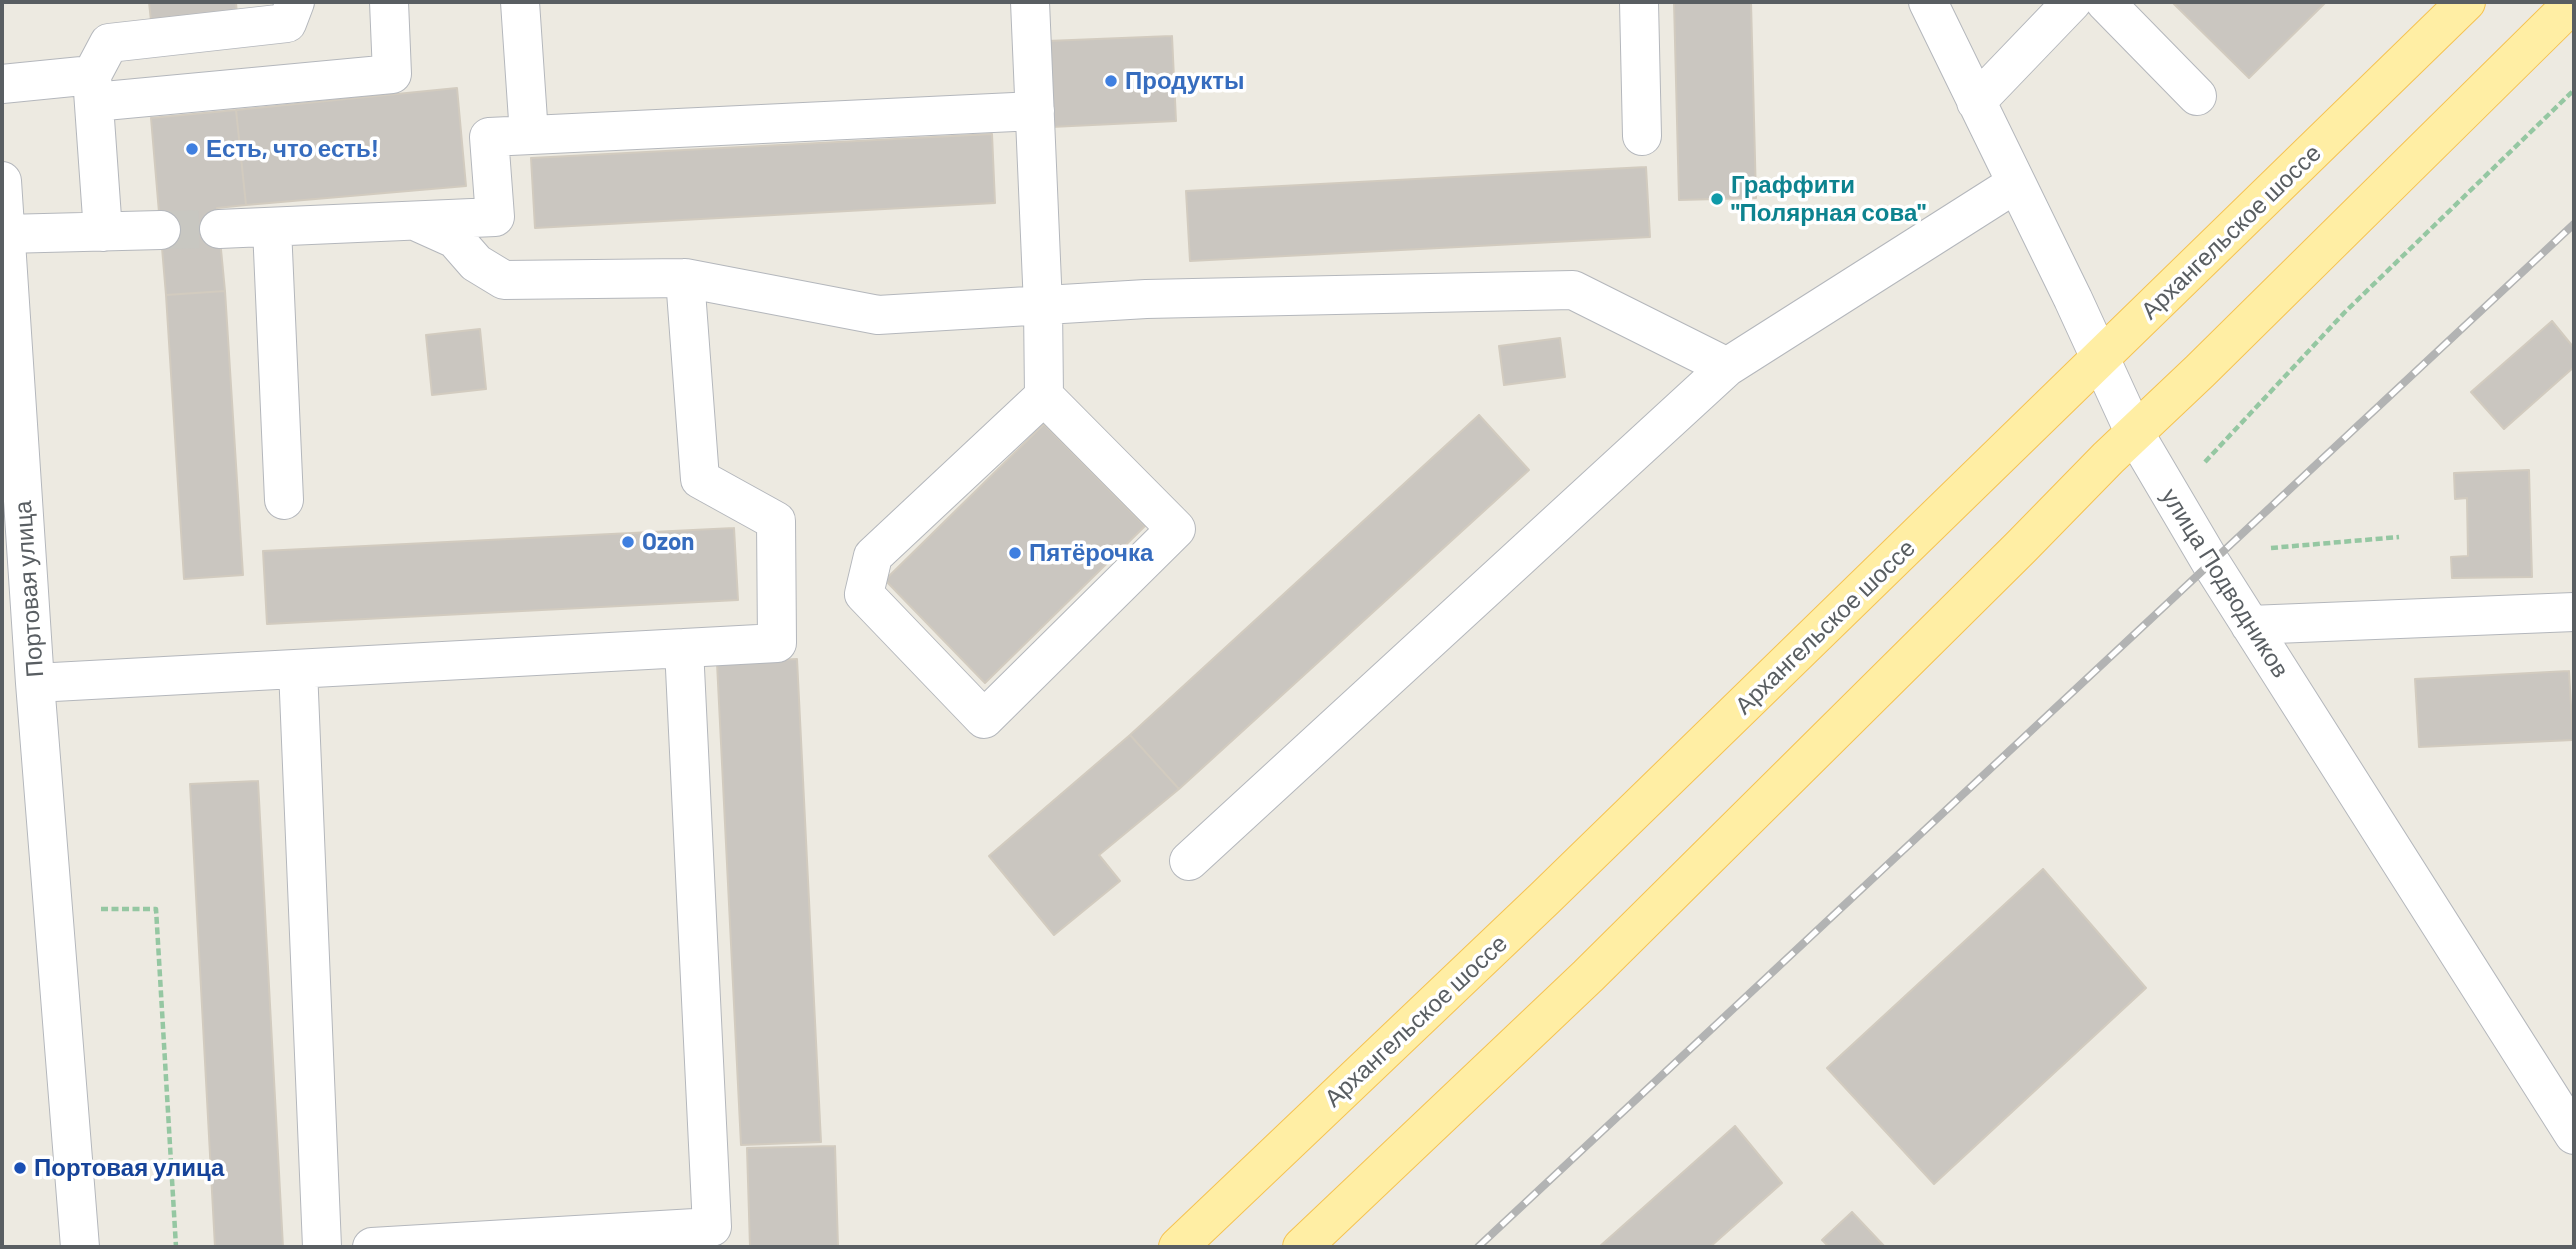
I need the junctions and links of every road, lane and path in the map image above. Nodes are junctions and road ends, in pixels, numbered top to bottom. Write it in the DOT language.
graph roads {
  1 [pos="295,2"];
  2 [pos="389,2"];
  3 [pos="520,2"];
  4 [pos="1030,2"];
  5 [pos="1639,2"];
  6 [pos="1928,2"];
  7 [pos="2072,2"];
  8 [pos="2105,2"];
  9 [pos="2466,2"];
  10 [pos="2574,2"];
  11 [pos="2,84"];
  12 [pos="93,88"];
  13 [pos="2574,90"];
  14 [pos="2197,96"];
  15 [pos="1976,102"];
  16 [pos="1035,111"];
  17 [pos="529,135"];
  18 [pos="1642,136"];
  19 [pos="2,181"];
  20 [pos="2015,184"];
  21 [pos="415,221"];
  22 [pos="272,228"];
  23 [pos="219,229"];
  24 [pos="162,230"];
  25 [pos="103,232"];
  26 [pos="5,234"];
  27 [pos="685,278"];
  28 [pos="1043,306"];
  29 [pos="2099,359"];
  30 [pos="1727,367"];
  31 [pos="1044,396"];
  32 [pos="10,430"];
  33 [pos="2135,434"];
  34 [pos="2205,462"];
  35 [pos="284,500"];
  36 [pos="2399,537"];
  37 [pos="2271,548"];
  38 [pos="2574,611"];
  39 [pos="2250,625"];
  40 [pos="684,648"];
  41 [pos="298,669"];
  42 [pos="36,683"];
  43 [pos="1189,861"];
  44 [pos="101,909"];
  45 [pos="2574,1135"];
  46 [pos="80,1247"];
  47 [pos="176,1247"];
  48 [pos="322,1247"];
  49 [pos="372,1247"];
  50 [pos="1178,1247"];
  51 [pos="1302,1247"];
  1 -- 12 [label="street"];
  2 -- 12 [label="street"];
  3 -- 17 [label="street"];
  4 -- 16 [label="street"];
  5 -- 18 [label="street"];
  6 -- 15 [label="street, улица Подводников"];
  7 -- 15 [label="street"];
  8 -- 14 [label="street"];
  9 -- 29 [label="main road, Архангельское шоссе"];
  10 -- 33 [label="main road"];
  11 -- 12 [label="street"];
  12 -- 25 [label="street"];
  13 -- 34 [label="path"];
  15 -- 20 [label="street, улица Подводников"];
  16 -- 17 [label="street"];
  16 -- 28 [label="street"];
  17 -- 21 [label="street"];
  19 -- 26 [label="street, Портовая улица"];
  20 -- 29 [label="street, улица Подводников"];
  20 -- 30 [label="street"];
  21 -- 22 [label="street"];
  21 -- 27 [label="street"];
  22 -- 23 [label="street"];
  22 -- 35 [label="street"];
  24 -- 25 [label="street"];
  25 -- 26 [label="street"];
  26 -- 32 [label="street, Портовая улица"];
  27 -- 28 [label="street"];
  27 -- 40 [label="street"];
  28 -- 30 [label="street"];
  28 -- 31 [label="street"];
  29 -- 33 [label="street, улица Подводников"];
  29 -- 50 [label="main road, Архангельское шоссе"];
  30 -- 43 [label="street"];
  31 -- 31 [label="street"];
  32 -- 42 [label="street, Портовая улица"];
  33 -- 39 [label="street, улица Подводников"];
  33 -- 51 [label="main road"];
  36 -- 37 [label="path"];
  38 -- 39 [label="street"];
  39 -- 45 [label="street, улица Подводников"];
  40 -- 41 [label="street"];
  40 -- 49 [label="street"];
  41 -- 42 [label="street"];
  41 -- 48 [label="street"];
  42 -- 46 [label="street, Портовая улица"];
  44 -- 47 [label="path"];
}
